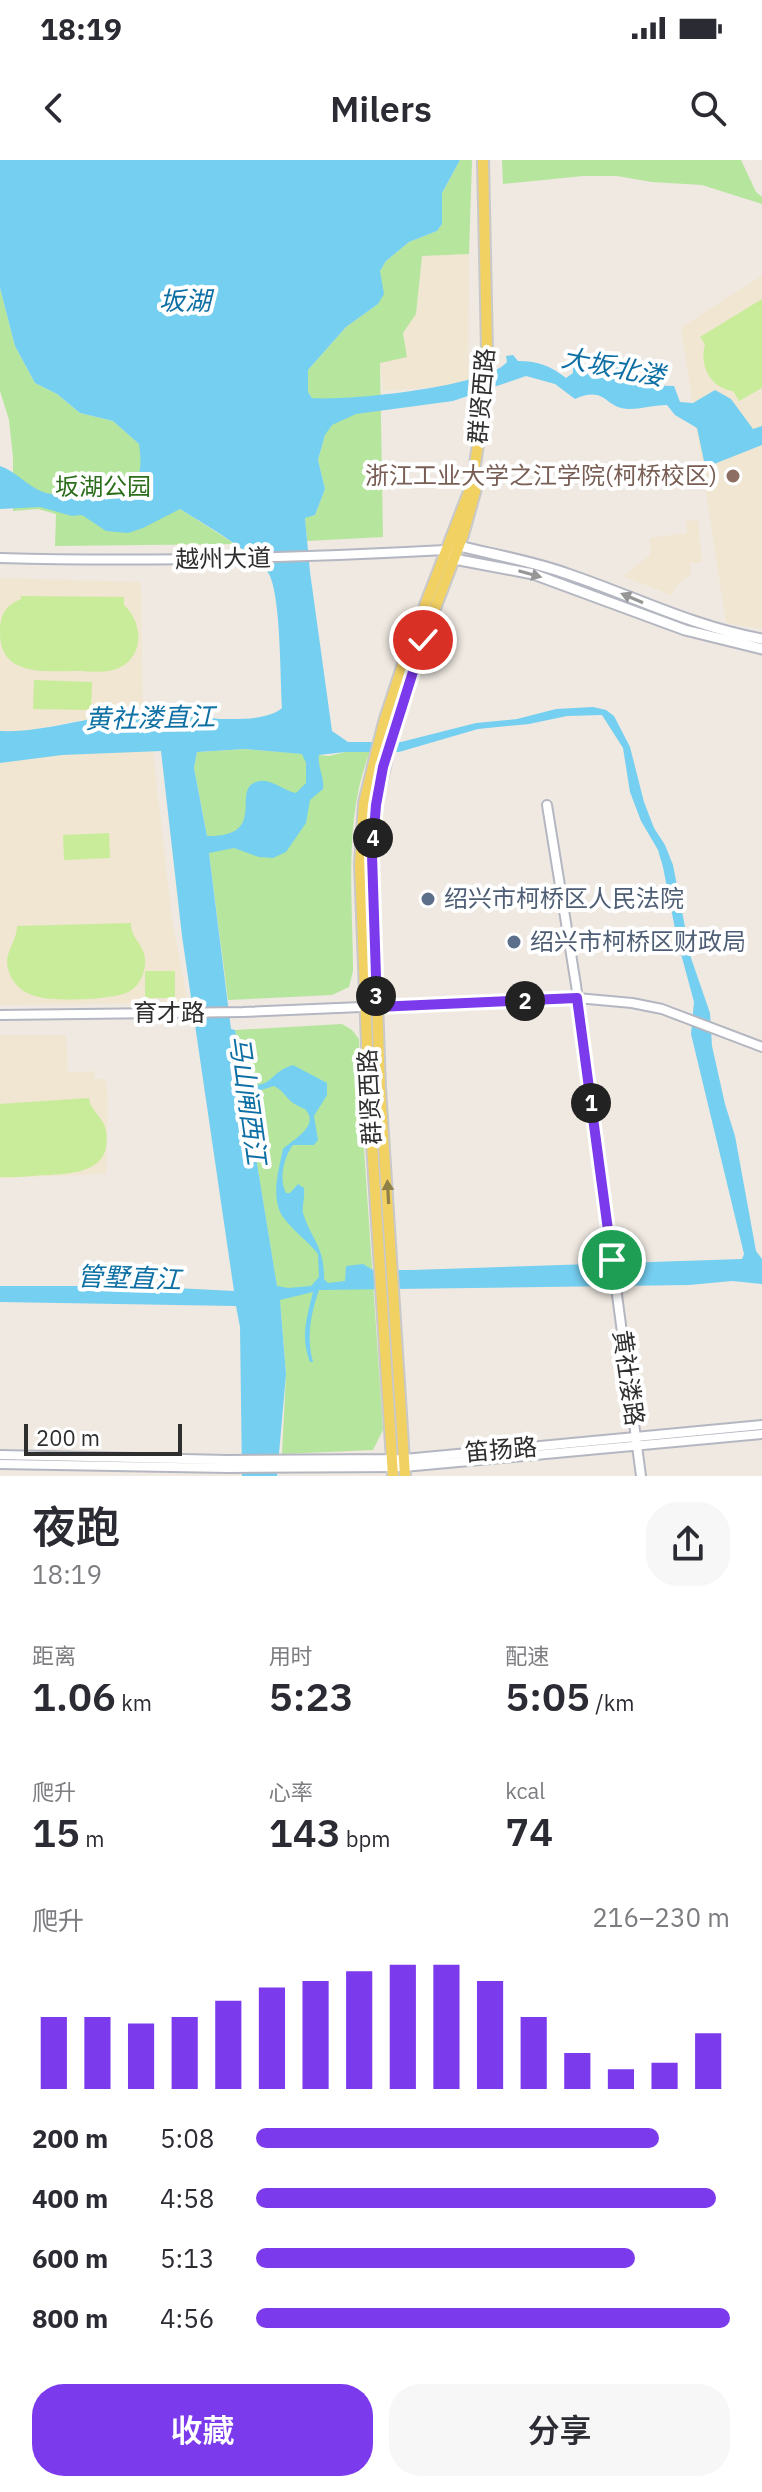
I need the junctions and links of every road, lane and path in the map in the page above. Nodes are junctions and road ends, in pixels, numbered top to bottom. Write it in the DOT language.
graph roads {
  1 [pos="483,160"];
  2 [pos="490,160"];
  3 [pos="487,195"];
  4 [pos="487,390"];
  5 [pos="459,546"];
  6 [pos="445,550"];
  7 [pos="0,558"];
  8 [pos="454,559"];
  9 [pos="761,647"];
  10 [pos="385,741"];
  11 [pos="547,805"];
  12 [pos="577,998"];
  13 [pos="371,1007"];
  14 [pos="0,1015"];
  15 [pos="762,1047"];
  16 [pos="762,1425"];
  17 [pos="762,1434"];
  18 [pos="637,1442"];
  19 [pos="0,1455"];
  20 [pos="0,1464"];
  21 [pos="228,1464"];
  22 [pos="399,1467"];
  23 [pos="641,1476"];
  1 -- 3 [label="main road, 群贤西路"];
  2 -- 3 [label="main road, 群贤西路"];
  3 -- 4 [label="main road, 群贤西路"];
  4 -- 5 [label="main road, 群贤西路"];
  4 -- 6 [label="main road, 群贤西路"];
  5 -- 6 [label="main road, 越州大道"];
  5 -- 8 [label="main road, 群贤西路"];
  9 -- 5 [label="main road, 越州大道, one-way"];
  6 -- 7 [label="street, 越州大道"];
  6 -- 8 [label="main road"];
  6 -- 10 [label="main road, 群贤西路"];
  8 -- 9 [label="main road, 越州大道, one-way"];
  8 -- 10 [label="main road, 群贤西路"];
  10 -- 13 [label="main road, 群贤西路"];
  11 -- 12 [label="street, 黄社溇路"];
  12 -- 13 [label="street, 育才路"];
  12 -- 15 [label="street, 育才路"];
  12 -- 18 [label="street, 黄社溇路"];
  13 -- 14 [label="street, 育才路"];
  13 -- 22 [label="main road, 群贤西路"];
  16 -- 18 [label="street, 笛扬路"];
  17 -- 18 [label="street, 笛扬路"];
  18 -- 22 [label="street, 笛扬路"];
  18 -- 23 [label="street, 黄社溇路"];
  19 -- 21 [label="street, 笛扬路"];
  20 -- 21 [label="street, 笛扬路"];
  21 -- 22 [label="street, 笛扬路"];
}
